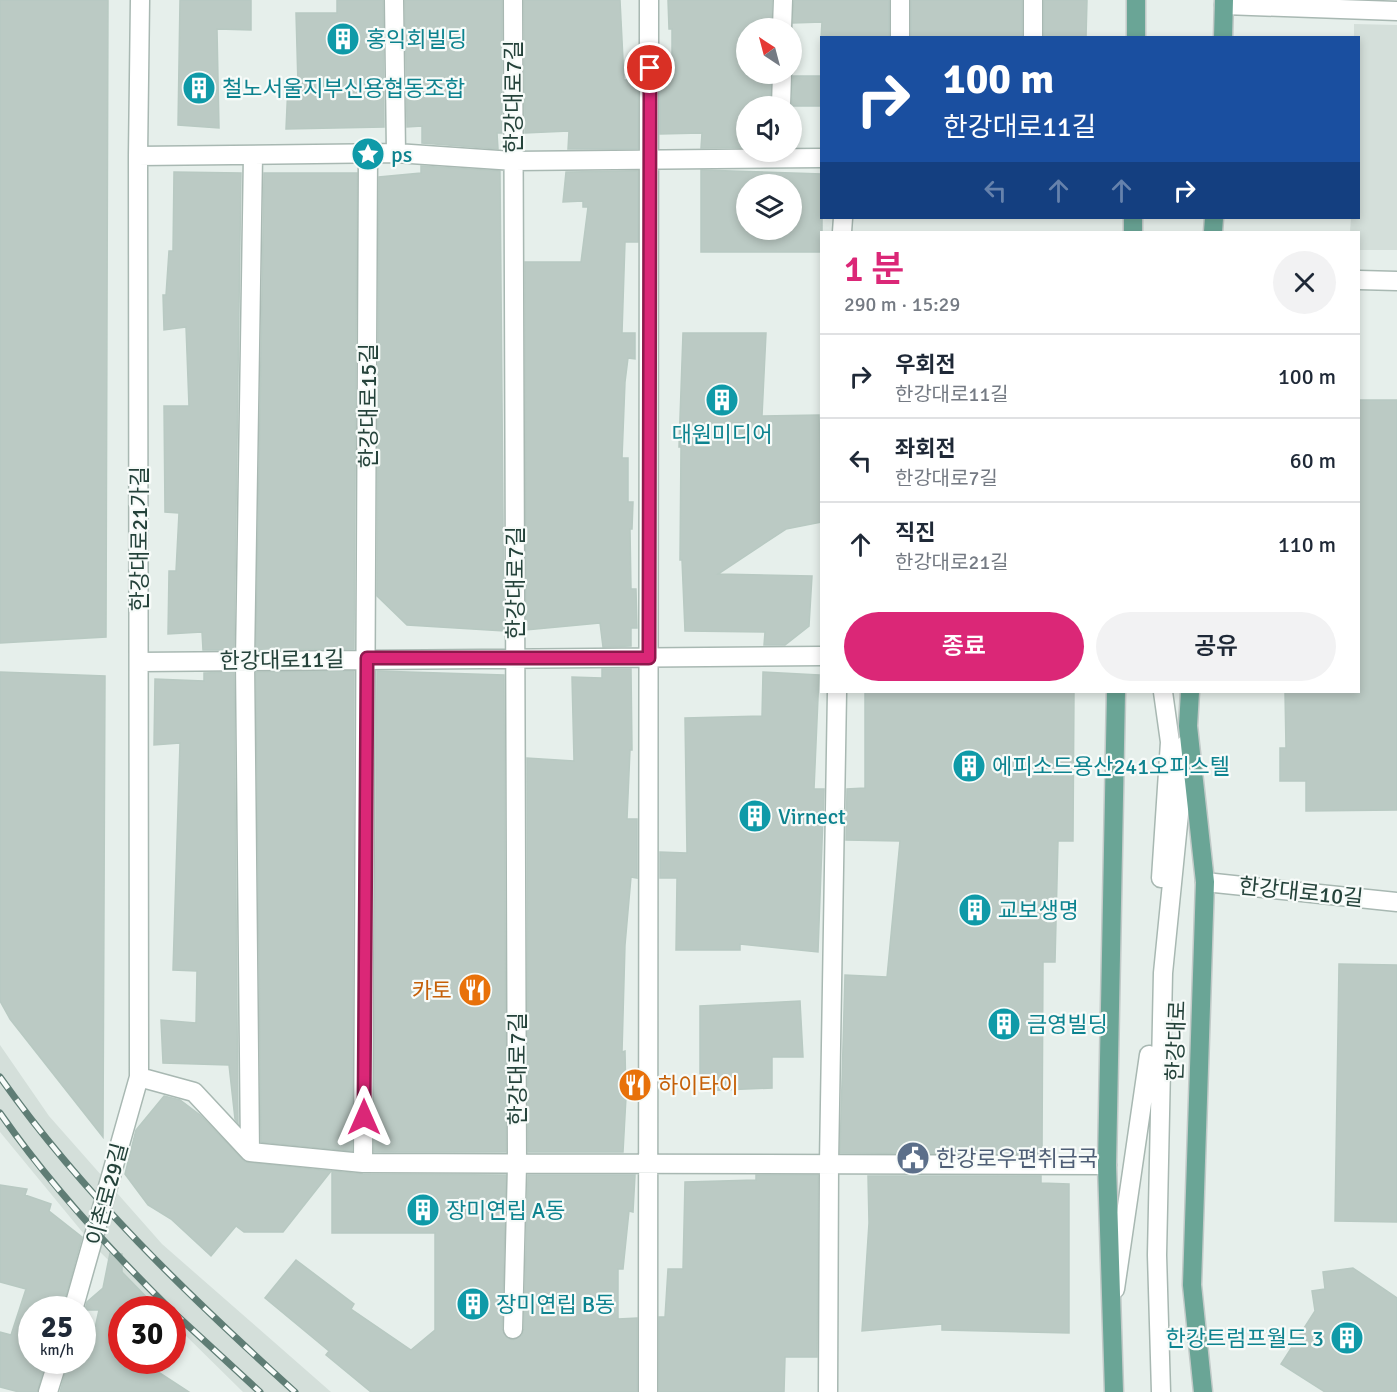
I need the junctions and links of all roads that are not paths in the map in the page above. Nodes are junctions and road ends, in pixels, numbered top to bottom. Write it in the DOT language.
graph roads {
  1 [pos="140,0"];
  2 [pos="394,0"];
  3 [pos="513,0"];
  4 [pos="649,0"];
  5 [pos="783,0"];
  6 [pos="900,0"];
  7 [pos="1034,0"];
  8 [pos="1137,0"];
  9 [pos="1224,3"];
  10 [pos="1397,11"];
  11 [pos="782,18"];
  12 [pos="900,36"];
  13 [pos="1033,36"];
  14 [pos="1136,36"];
  15 [pos="1223,36"];
  16 [pos="396,153"];
  17 [pos="368,154"];
  18 [pos="253,155"];
  19 [pos="138,156"];
  20 [pos="736,156"];
  21 [pos="802,157"];
  22 [pos="820,158"];
  23 [pos="651,159"];
  24 [pos="514,161"];
  25 [pos="1360,280"];
  26 [pos="1397,280"];
  27 [pos="820,656"];
  28 [pos="367,658"];
  29 [pos="649,658"];
  30 [pos="515,659"];
  31 [pos="245,661"];
  32 [pos="138,662"];
  33 [pos="837,693"];
  34 [pos="1116,693"];
  35 [pos="1163,693"];
  36 [pos="1190,693"];
  37 [pos="1188,726"];
  38 [pos="1205,882"];
  39 [pos="1397,902"];
  40 [pos="140,1077"];
  41 [pos="250,1152"];
  42 [pos="363,1163"];
  43 [pos="829,1163"];
  44 [pos="650,1164"];
  45 [pos="517,1165"];
  46 [pos="1107,1165"];
  47 [pos="78,1296"];
  48 [pos="1112,1313"];
  49 [pos="513,1329"];
  50 [pos="54,1374"];
  51 [pos="48,1392"];
  52 [pos="648,1392"];
  53 [pos="828,1392"];
  54 [pos="1114,1392"];
  55 [pos="1161,1392"];
  56 [pos="1203,1392"];
  1 -- 19 [label="street, 한강대로21가길"];
  2 -- 16 [label="street"];
  3 -- 24 [label="street, 한강대로7길"];
  4 -- 23 [label="street"];
  5 -- 11 [label="street"];
  6 -- 12 [label="street"];
  7 -- 13 [label="street"];
  8 -- 14 [label="main road"];
  9 -- 10 [label="street"];
  9 -- 15 [label="main road"];
  16 -- 17 [label="street"];
  16 -- 24 [label="street"];
  17 -- 18 [label="street"];
  17 -- 28 [label="street, 한강대로15길"];
  18 -- 19 [label="street"];
  18 -- 31 [label="street"];
  19 -- 32 [label="street, 한강대로21가길"];
  20 -- 23 [label="street"];
  21 -- 22 [label="street"];
  23 -- 24 [label="street"];
  23 -- 29 [label="street"];
  24 -- 30 [label="street, 한강대로7길"];
  25 -- 26 [label="street"];
  27 -- 29 [label="street, 한강대로11길"];
  28 -- 30 [label="street, 한강대로11길"];
  28 -- 31 [label="street, 한강대로11길"];
  28 -- 42 [label="street"];
  29 -- 30 [label="street, 한강대로11길"];
  29 -- 44 [label="street"];
  30 -- 45 [label="street, 한강대로7길"];
  31 -- 32 [label="street, 한강대로11길"];
  31 -- 41 [label="street"];
  32 -- 40 [label="street, 한강대로21가길"];
  33 -- 43 [label="street"];
  34 -- 46 [label="main road"];
  35 -- 48 [label="street"];
  36 -- 37 [label="main road, 한강대로"];
  37 -- 38 [label="main road, 한강대로"];
  37 -- 55 [label="street"];
  38 -- 39 [label="street, 한강대로10길"];
  38 -- 56 [label="main road, 한강대로"];
  40 -- 41 [label="street"];
  40 -- 47 [label="street, 이촌로29길"];
  41 -- 42 [label="street"];
  42 -- 45 [label="street"];
  43 -- 44 [label="street"];
  43 -- 46 [label="street"];
  43 -- 53 [label="street"];
  44 -- 45 [label="street"];
  44 -- 52 [label="street"];
  45 -- 49 [label="street, 한강대로7길"];
  46 -- 48 [label="main road"];
  48 -- 54 [label="main road"];
  50 -- 51 [label="street"];
}
